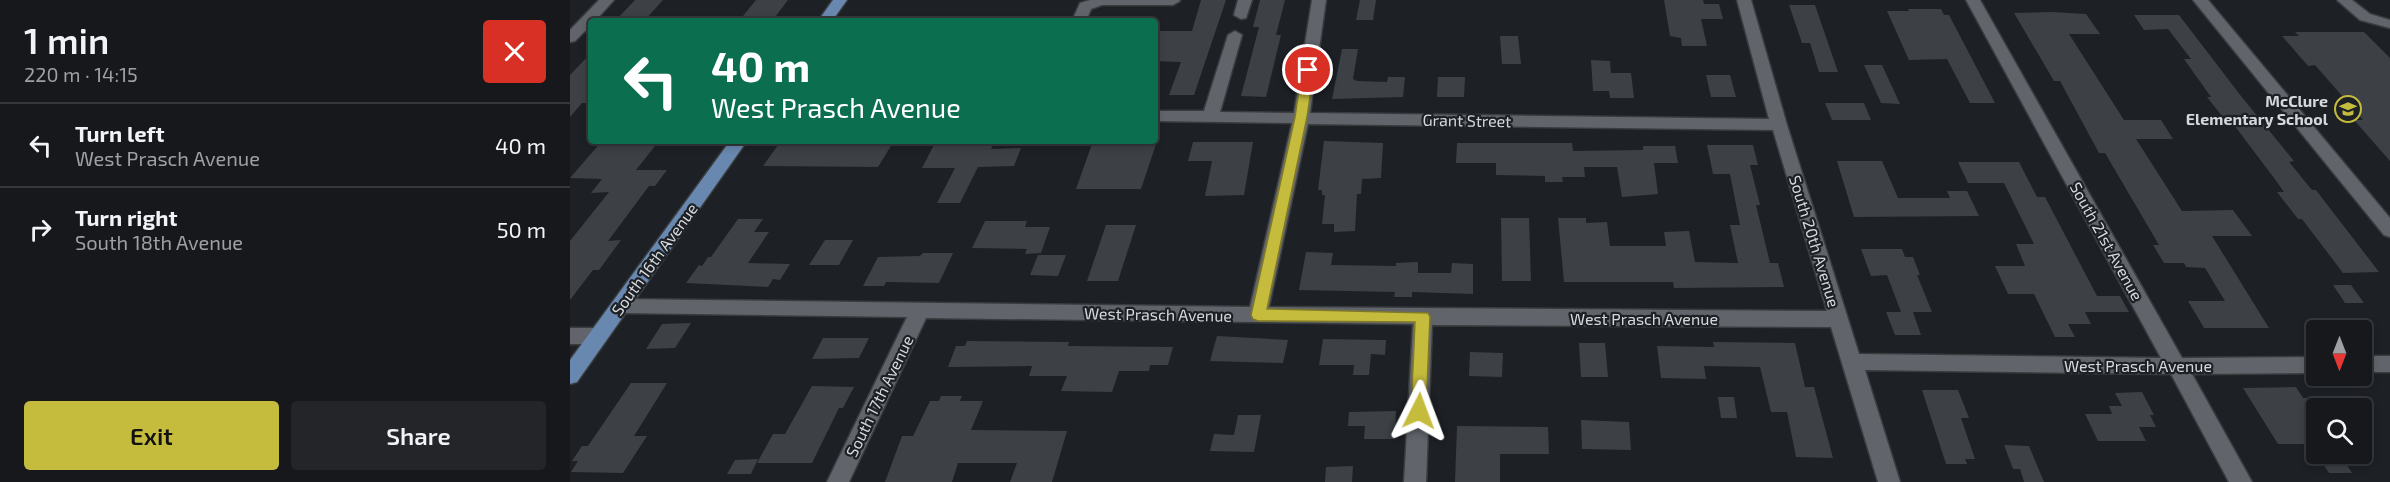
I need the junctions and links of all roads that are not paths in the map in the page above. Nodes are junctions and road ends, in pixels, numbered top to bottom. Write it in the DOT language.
graph roads {
  1 [pos="607,0"];
  2 [pos="840,0"];
  3 [pos="1245,0"];
  4 [pos="1319,0"];
  5 [pos="1744,0"];
  6 [pos="1973,0"];
  7 [pos="2200,0"];
  8 [pos="2344,0"];
  9 [pos="1173,1"];
  10 [pos="1241,15"];
  11 [pos="589,18"];
  12 [pos="827,18"];
  13 [pos="1079,18"];
  14 [pos="588,20"];
  15 [pos="2390,24"];
  16 [pos="1235,35"];
  17 [pos="570,38"];
  18 [pos="1158,116"];
  19 [pos="1211,116"];
  20 [pos="1301,117"];
  21 [pos="1779,125"];
  22 [pos="737,144"];
  23 [pos="2390,230"];
  24 [pos="621,306"];
  25 [pos="920,310"];
  26 [pos="1258,315"];
  27 [pos="1423,317"];
  28 [pos="1839,319"];
  29 [pos="570,336"];
  30 [pos="598,336"];
  31 [pos="1851,362"];
  32 [pos="2372,364"];
  33 [pos="2390,364"];
  34 [pos="2306,365"];
  35 [pos="2177,366"];
  36 [pos="570,376"];
  37 [pos="838,482"];
  38 [pos="1415,482"];
  39 [pos="1889,482"];
  40 [pos="2241,482"];
  1 -- 11 [label="street"];
  2 -- 12 [label="main road"];
  3 -- 10 [label="street"];
  4 -- 20 [label="street"];
  5 -- 21 [label="street, South 20th Avenue"];
  6 -- 35 [label="street, South 21st Avenue"];
  7 -- 23 [label="street"];
  8 -- 15 [label="street"];
  9 -- 13 [label="street"];
  14 -- 17 [label="street"];
  16 -- 19 [label="street"];
  18 -- 19 [label="street, Grant Street"];
  19 -- 20 [label="street, Grant Street"];
  20 -- 21 [label="street, Grant Street"];
  20 -- 26 [label="street"];
  21 -- 28 [label="street, South 20th Avenue"];
  22 -- 24 [label="main road, South 16th Avenue"];
  24 -- 25 [label="street, West Prasch Avenue"];
  24 -- 30 [label="main road, South 16th Avenue"];
  25 -- 26 [label="street, West Prasch Avenue"];
  25 -- 37 [label="street, South 17th Avenue"];
  26 -- 27 [label="street, West Prasch Avenue"];
  27 -- 28 [label="street, West Prasch Avenue"];
  27 -- 38 [label="street"];
  28 -- 31 [label="street, South 20th Avenue"];
  29 -- 30 [label="street"];
  30 -- 36 [label="main road, South 16th Avenue"];
  31 -- 35 [label="street, West Prasch Avenue"];
  31 -- 39 [label="street, South 20th Avenue"];
  32 -- 33 [label="street"];
  34 -- 35 [label="street, West Prasch Avenue"];
  35 -- 40 [label="street, South 21st Avenue"];
}
